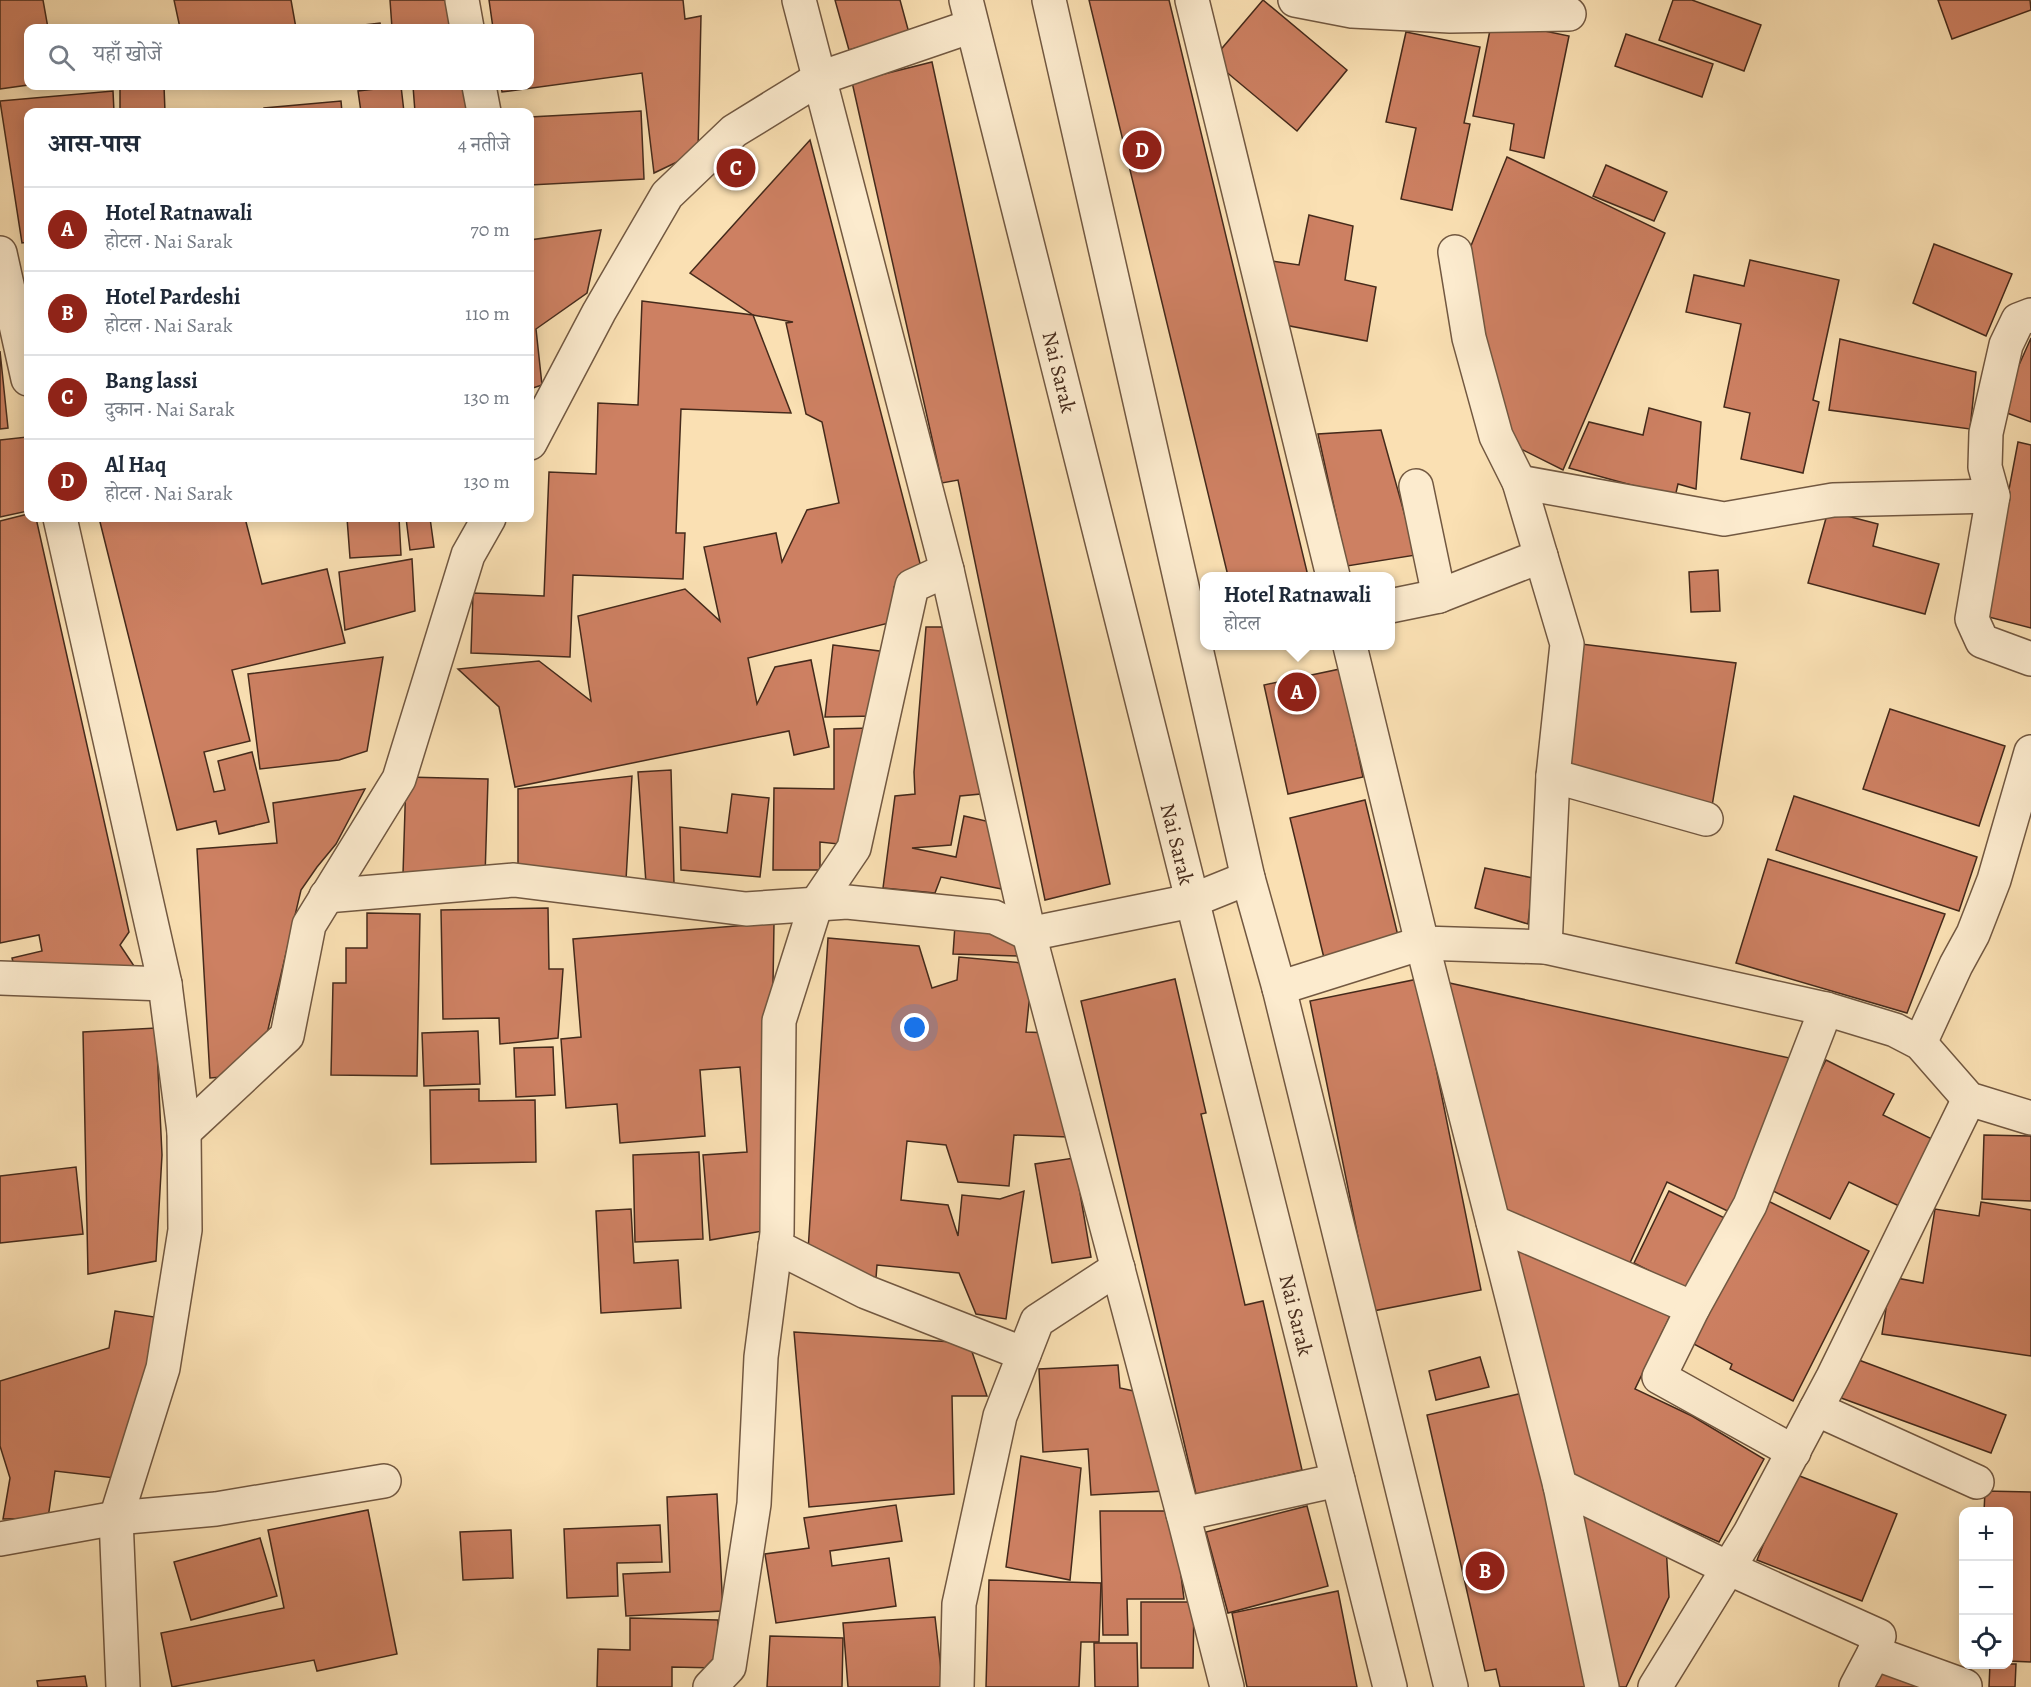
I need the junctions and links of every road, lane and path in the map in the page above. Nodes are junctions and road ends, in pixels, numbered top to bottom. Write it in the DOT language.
graph roads {
  1 [pos="462,0"];
  2 [pos="799,0"];
  3 [pos="1049,0"];
  4 [pos="1192,0"];
  5 [pos="1295,0"];
  6 [pos="969,13"];
  7 [pos="1569,14"];
  8 [pos="466,24"];
  9 [pos="820,78"];
  10 [pos="480,90"];
  11 [pos="483,108"];
  12 [pos="1455,252"];
  13 [pos="0,253"];
  14 [pos="2031,315"];
  15 [pos="24,361"];
  16 [pos="534,435"];
  17 [pos="1519,482"];
  18 [pos="1416,486"];
  19 [pos="1993,496"];
  20 [pos="61,522"];
  21 [pos="487,522"];
  22 [pos="1541,556"];
  23 [pos="947,570"];
  24 [pos="1332,572"];
  25 [pos="1438,596"];
  26 [pos="1395,605"];
  27 [pos="1351,650"];
  28 [pos="2031,659"];
  29 [pos="2031,752"];
  30 [pos="1553,776"];
  31 [pos="1706,819"];
  32 [pos="1248,878"];
  33 [pos="326,896"];
  34 [pos="1191,901"];
  35 [pos="816,904"];
  36 [pos="1029,934"];
  37 [pos="1422,943"];
  38 [pos="1545,947"];
  39 [pos="0,978"];
  40 [pos="165,984"];
  41 [pos="1279,988"];
  42 [pos="1826,1009"];
  43 [pos="1920,1043"];
  44 [pos="1969,1099"];
  45 [pos="2031,1118"];
  46 [pos="184,1132"];
  47 [pos="1493,1222"];
  48 [pos="775,1246"];
  49 [pos="1118,1268"];
  50 [pos="1693,1308"];
  51 [pos="1024,1354"];
  52 [pos="1816,1409"];
  53 [pos="1794,1452"];
  54 [pos="1338,1480"];
  55 [pos="384,1481"];
  56 [pos="1977,1482"];
  57 [pos="1560,1486"];
  58 [pos="1183,1514"];
  59 [pos="116,1518"];
  60 [pos="0,1539"];
  61 [pos="1728,1568"];
  62 [pos="1874,1653"];
  63 [pos="1965,1686"];
  64 [pos="123,1687"];
  65 [pos="710,1687"];
  66 [pos="957,1687"];
  67 [pos="1227,1687"];
  68 [pos="1390,1687"];
  69 [pos="1451,1687"];
  70 [pos="1602,1687"];
  71 [pos="1655,1687"];
  72 [pos="1857,1687"];
  1 -- 8 [label="street"];
  2 -- 9 [label="street"];
  3 -- 32 [label="street"];
  4 -- 24 [label="street"];
  5 -- 7 [label="street"];
  6 -- 9 [label="street"];
  6 -- 34 [label="street, Nai Sarak"];
  9 -- 16 [label="street"];
  9 -- 23 [label="street"];
  10 -- 11 [label="street"];
  12 -- 17 [label="street"];
  13 -- 15 [label="street"];
  14 -- 19 [label="street"];
  17 -- 19 [label="street"];
  17 -- 22 [label="street"];
  18 -- 25 [label="street"];
  19 -- 28 [label="street"];
  20 -- 40 [label="street"];
  21 -- 33 [label="street"];
  22 -- 25 [label="street"];
  22 -- 30 [label="street"];
  23 -- 35 [label="street"];
  23 -- 36 [label="street"];
  25 -- 26 [label="street"];
  27 -- 37 [label="street"];
  29 -- 43 [label="street"];
  30 -- 31 [label="street"];
  30 -- 38 [label="street"];
  32 -- 34 [label="street"];
  32 -- 41 [label="street"];
  33 -- 35 [label="street"];
  33 -- 46 [label="street"];
  34 -- 36 [label="street"];
  34 -- 54 [label="street, Nai Sarak"];
  35 -- 36 [label="street"];
  35 -- 48 [label="street"];
  36 -- 49 [label="street"];
  37 -- 38 [label="street"];
  37 -- 41 [label="street"];
  37 -- 47 [label="street"];
  38 -- 42 [label="street"];
  39 -- 40 [label="street"];
  40 -- 46 [label="street"];
  41 -- 69 [label="street"];
  42 -- 43 [label="street"];
  42 -- 50 [label="street"];
  43 -- 44 [label="street"];
  44 -- 45 [label="street"];
  44 -- 52 [label="street"];
  46 -- 59 [label="street"];
  47 -- 50 [label="street"];
  47 -- 57 [label="street"];
  48 -- 51 [label="street"];
  48 -- 65 [label="street"];
  49 -- 51 [label="street"];
  49 -- 58 [label="street"];
  50 -- 53 [label="street"];
  51 -- 66 [label="street"];
  52 -- 53 [label="street"];
  52 -- 56 [label="street"];
  53 -- 61 [label="street"];
  54 -- 58 [label="street"];
  54 -- 68 [label="street, Nai Sarak"];
  55 -- 59 [label="street"];
  57 -- 61 [label="street"];
  57 -- 70 [label="street"];
  58 -- 67 [label="street"];
  59 -- 60 [label="street"];
  59 -- 64 [label="street"];
  61 -- 62 [label="street"];
  61 -- 71 [label="street"];
  62 -- 63 [label="street"];
  62 -- 72 [label="street"];
}
